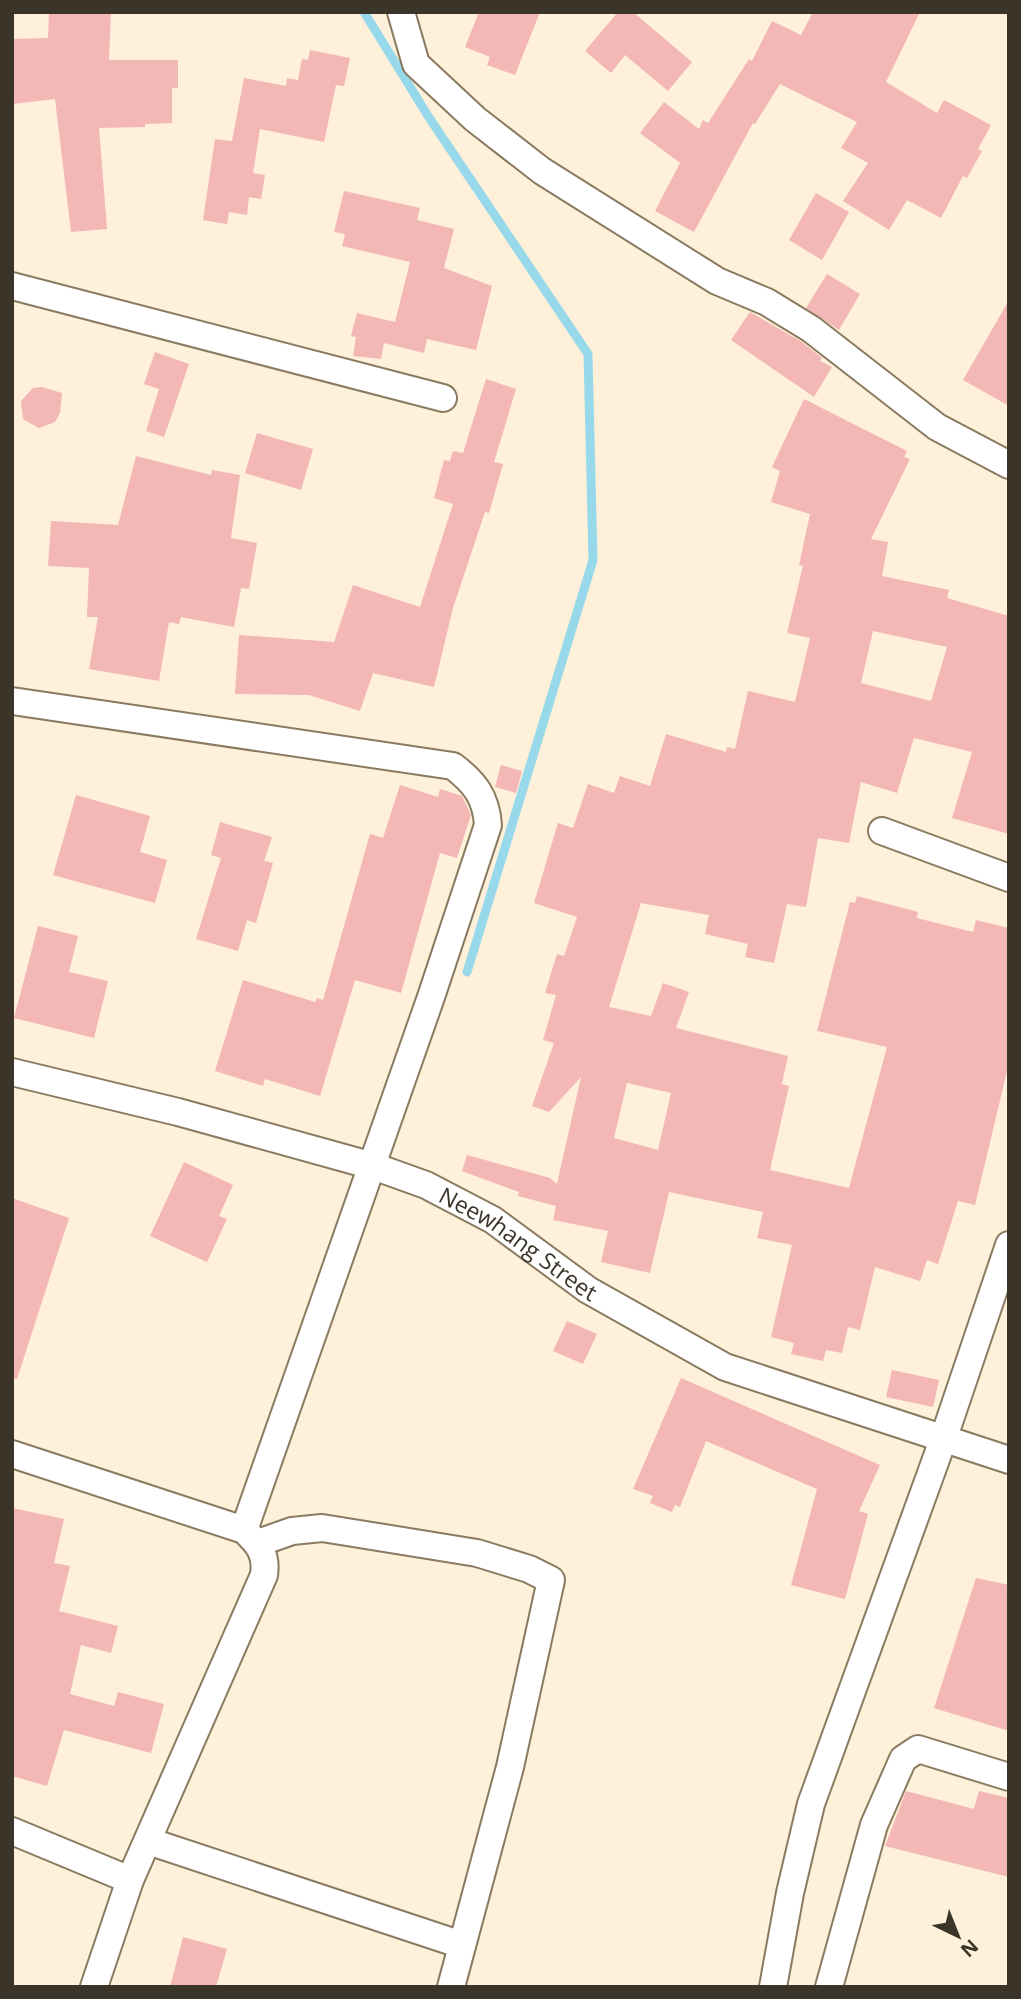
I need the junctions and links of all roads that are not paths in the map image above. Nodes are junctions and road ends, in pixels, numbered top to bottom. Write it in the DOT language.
graph roads {
  1 [pos="401,12"];
  2 [pos="12,286"];
  3 [pos="443,398"];
  4 [pos="1009,465"];
  5 [pos="12,701"];
  6 [pos="882,831"];
  7 [pos="1009,878"];
  8 [pos="12,1072"];
  9 [pos="373,1166"];
  10 [pos="1009,1245"];
  11 [pos="943,1440"];
  12 [pos="12,1454"];
  13 [pos="1009,1460"];
  14 [pos="251,1537"];
  15 [pos="1009,1777"];
  16 [pos="12,1831"];
  17 [pos="148,1841"];
  18 [pos="130,1880"];
  19 [pos="462,1945"];
  20 [pos="94,1987"];
  21 [pos="451,1987"];
  22 [pos="774,1987"];
  23 [pos="829,1987"];
  1 -- 4 [label="street"];
  2 -- 3 [label="street"];
  5 -- 9 [label="street"];
  6 -- 7 [label="street"];
  8 -- 9 [label="street, Neewhang Street"];
  9 -- 11 [label="street, Neewhang Street"];
  9 -- 14 [label="street"];
  10 -- 11 [label="street"];
  11 -- 13 [label="street, Neewhang Street"];
  11 -- 22 [label="street"];
  12 -- 14 [label="street"];
  14 -- 17 [label="street"];
  14 -- 19 [label="street"];
  15 -- 23 [label="street"];
  16 -- 18 [label="street"];
  17 -- 18 [label="street"];
  17 -- 19 [label="street"];
  18 -- 20 [label="street"];
  19 -- 21 [label="street"];
}
